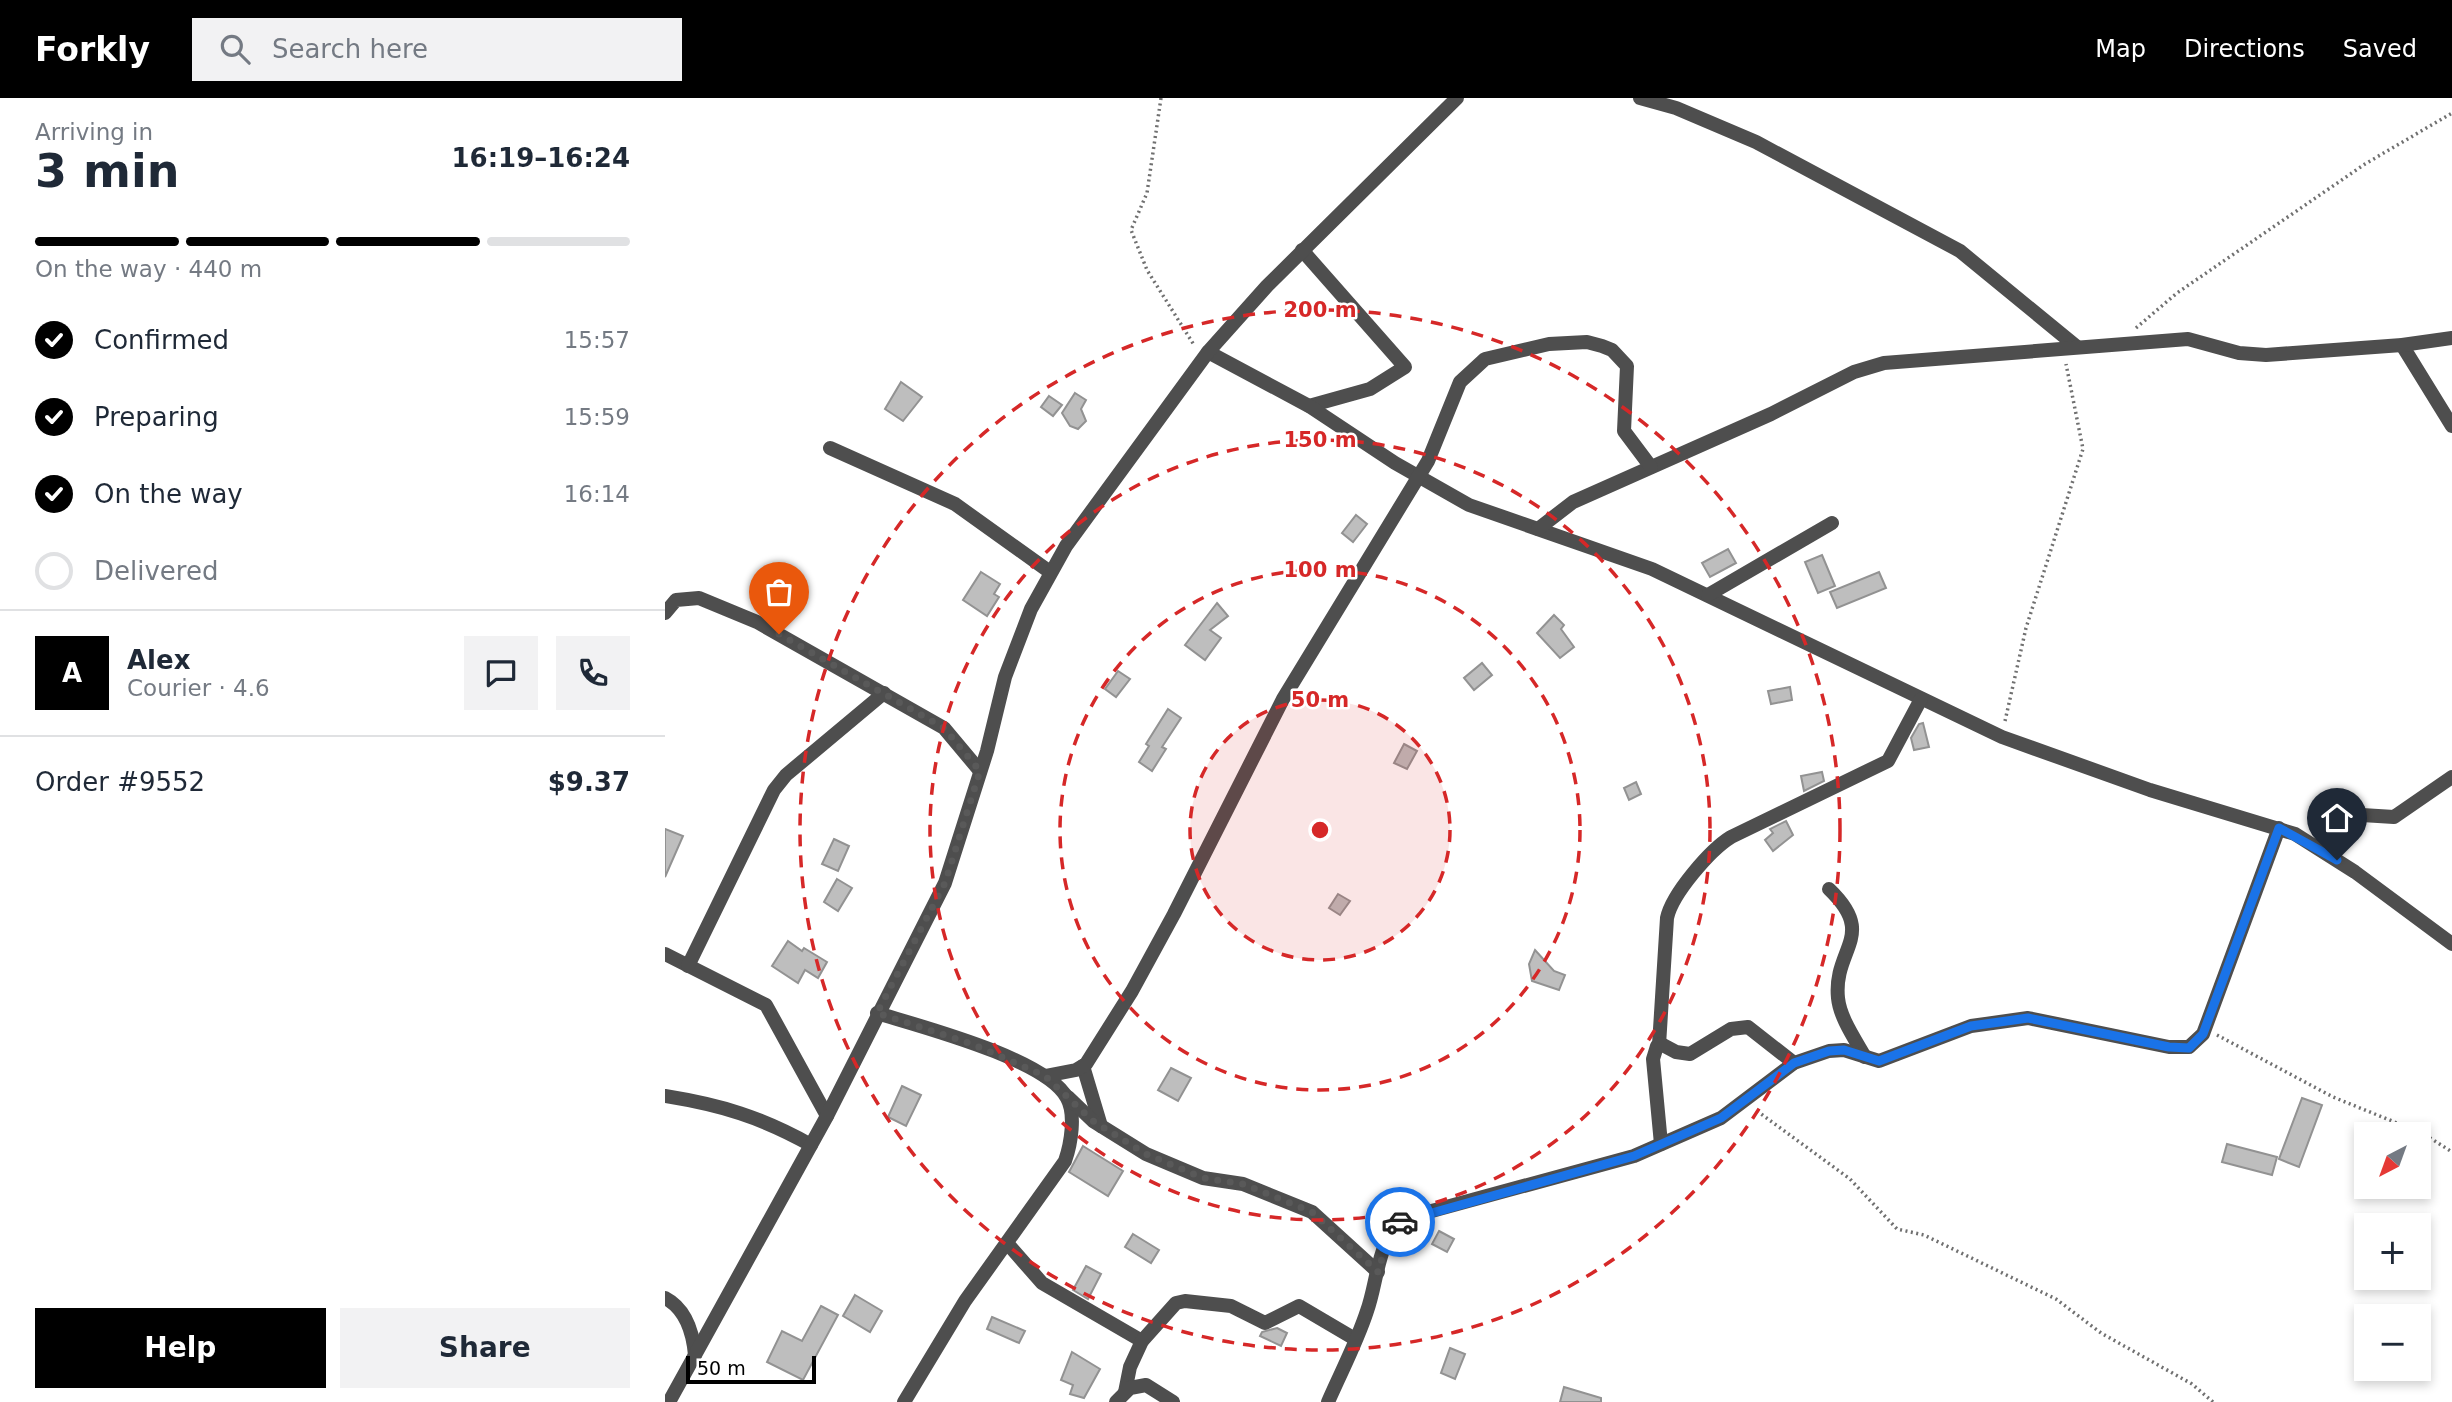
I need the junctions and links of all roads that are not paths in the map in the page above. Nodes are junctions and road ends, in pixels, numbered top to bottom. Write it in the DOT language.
graph roads {
  1 [pos="1457,98"];
  2 [pos="1640,98"];
  3 [pos="1302,250"];
  4 [pos="2452,338"];
  5 [pos="2402,345"];
  6 [pos="2070,348"];
  7 [pos="1206,355"];
  8 [pos="1309,406"];
  9 [pos="2452,426"];
  10 [pos="830,448"];
  11 [pos="1651,467"];
  12 [pos="1417,476"];
  13 [pos="1832,523"];
  14 [pos="1538,529"];
  15 [pos="1050,572"];
  16 [pos="1708,595"];
  17 [pos="665,613"];
  18 [pos="884,693"];
  19 [pos="1921,699"];
  20 [pos="980,771"];
  21 [pos="2452,777"];
  22 [pos="2279,828"];
  23 [pos="2319,848"];
  24 [pos="1829,889"];
  25 [pos="2452,944"];
  26 [pos="665,954"];
  27 [pos="688,966"];
  28 [pos="877,1013"];
  29 [pos="1659,1045"];
  30 [pos="1865,1057"];
  31 [pos="1794,1063"];
  32 [pos="1083,1066"];
  33 [pos="1045,1076"];
  34 [pos="1064,1093"];
  35 [pos="665,1096"];
  36 [pos="827,1116"];
  37 [pos="1101,1126"];
  38 [pos="1661,1144"];
  39 [pos="811,1145"];
  40 [pos="1007,1243"];
  41 [pos="1378,1272"];
  42 [pos="665,1298"];
  43 [pos="1355,1339"];
  44 [pos="1142,1341"];
  45 [pos="695,1355"];
  46 [pos="1121,1397"];
  47 [pos="669,1402"];
  48 [pos="904,1402"];
  49 [pos="1173,1402"];
  50 [pos="1328,1402"];
  1 -- 3 [label="street"];
  2 -- 6 [label="street"];
  3 -- 7 [label="street"];
  3 -- 8 [label="street"];
  4 -- 5 [label="street"];
  5 -- 6 [label="street"];
  5 -- 9 [label="street"];
  6 -- 11 [label="street"];
  7 -- 8 [label="street"];
  7 -- 15 [label="street"];
  8 -- 12 [label="street"];
  10 -- 15 [label="street"];
  11 -- 12 [label="street"];
  11 -- 14 [label="street"];
  12 -- 14 [label="street"];
  12 -- 32 [label="street"];
  13 -- 16 [label="street"];
  14 -- 16 [label="street"];
  15 -- 20 [label="street"];
  16 -- 19 [label="street"];
  17 -- 18 [label="street"];
  18 -- 20 [label="street"];
  18 -- 27 [label="street"];
  19 -- 22 [label="street"];
  19 -- 29 [label="street"];
  20 -- 28 [label="street"];
  21 -- 23 [label="street"];
  22 -- 23 [label="street"];
  22 -- 30 [label="street"];
  23 -- 25 [label="street"];
  24 -- 30 [label="street"];
  26 -- 27 [label="street"];
  27 -- 36 [label="street"];
  28 -- 33 [label="street"];
  28 -- 36 [label="street"];
  29 -- 31 [label="street"];
  29 -- 38 [label="street"];
  30 -- 31 [label="street"];
  31 -- 38 [label="street"];
  32 -- 33 [label="street"];
  32 -- 37 [label="street"];
  33 -- 34 [label="street"];
  34 -- 37 [label="street"];
  34 -- 40 [label="street"];
  35 -- 39 [label="street"];
  36 -- 39 [label="street"];
  37 -- 41 [label="street"];
  38 -- 41 [label="street"];
  39 -- 45 [label="street"];
  40 -- 44 [label="street"];
  40 -- 48 [label="street"];
  41 -- 43 [label="street"];
  42 -- 45 [label="street"];
  43 -- 44 [label="street"];
  43 -- 50 [label="street"];
  44 -- 46 [label="street"];
  45 -- 47 [label="street"];
  46 -- 49 [label="street"];
}
